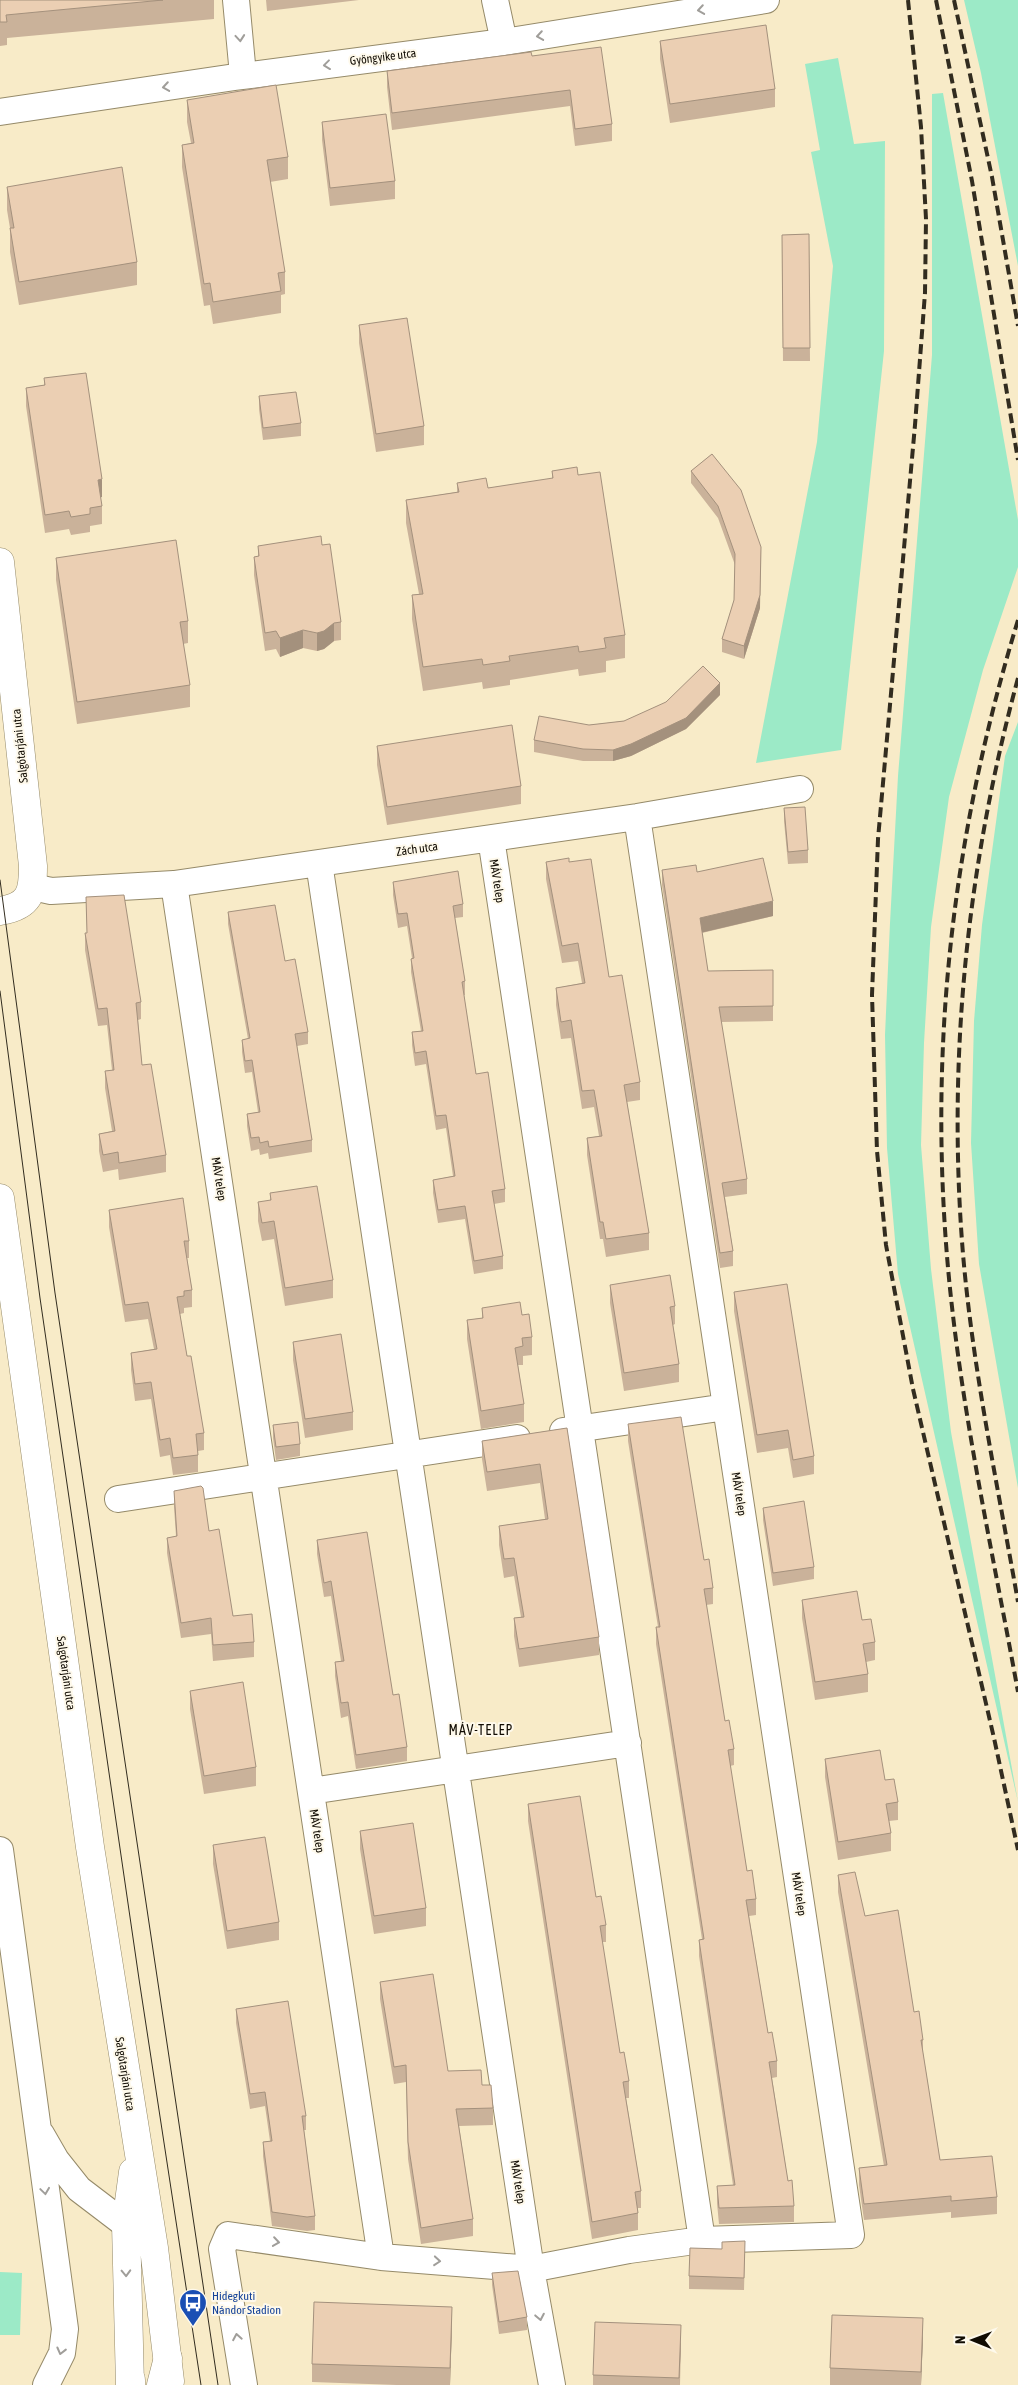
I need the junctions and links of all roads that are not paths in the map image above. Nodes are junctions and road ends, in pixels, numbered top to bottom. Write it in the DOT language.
graph roads {
  1 [pos="236,0"];
  2 [pos="495,0"];
  3 [pos="766,0"];
  4 [pos="504,42"];
  5 [pos="243,76"];
  6 [pos="0,112"];
  7 [pos="0,562"];
  8 [pos="800,789"];
  9 [pos="637,817"];
  10 [pos="491,838"];
  11 [pos="319,863"];
  12 [pos="174,884"];
  13 [pos="33,887"];
  14 [pos="0,911"];
  15 [pos="0,1198"];
  16 [pos="726,1407"];
  17 [pos="580,1428"];
  18 [pos="408,1454"];
  19 [pos="263,1475"];
  20 [pos="118,1498"];
  21 [pos="628,1743"];
  22 [pos="456,1769"];
  23 [pos="311,1791"];
  24 [pos="0,1851"];
  25 [pos="36,2125"];
  26 [pos="137,2148"];
  27 [pos="126,2224"];
  28 [pos="702,2240"];
  29 [pos="154,2248"];
  30 [pos="381,2257"];
  31 [pos="530,2269"];
  32 [pos="168,2358"];
  33 [pos="131,2383"];
  34 [pos="46,2385"];
  35 [pos="160,2385"];
  36 [pos="170,2385"];
  37 [pos="244,2385"];
  38 [pos="552,2385"];
  1 -- 5 [label="street, one-way"];
  2 -- 4 [label="street"];
  3 -- 4 [label="street, Gyöngyike utca, one-way"];
  4 -- 5 [label="street, Gyöngyike utca, one-way"];
  5 -- 6 [label="street, Gyöngyike utca, one-way"];
  7 -- 13 [label="street, Salgótarjáni utca"];
  8 -- 9 [label="street, Zách utca"];
  9 -- 10 [label="street, Zách utca"];
  9 -- 16 [label="street, MÁV telep"];
  10 -- 11 [label="street, Zách utca"];
  10 -- 17 [label="street, MÁV telep"];
  11 -- 12 [label="street, Zách utca"];
  11 -- 18 [label="street, MÁV telep"];
  12 -- 13 [label="street, Zách utca"];
  12 -- 19 [label="street, MÁV telep"];
  13 -- 14 [label="street"];
  15 -- 26 [label="street, Salgótarjáni utca"];
  16 -- 17 [label="street"];
  16 -- 28 [label="street, MÁV telep"];
  17 -- 18 [label="street"];
  17 -- 21 [label="street, MÁV telep"];
  18 -- 19 [label="street"];
  18 -- 22 [label="street, MÁV telep"];
  19 -- 20 [label="street"];
  19 -- 23 [label="street, MÁV telep"];
  21 -- 22 [label="street, MÁV telep"];
  21 -- 28 [label="street, MÁV telep"];
  22 -- 23 [label="street, MÁV telep"];
  22 -- 31 [label="street, MÁV telep"];
  23 -- 30 [label="street, MÁV telep"];
  24 -- 25 [label="street"];
  25 -- 27 [label="street"];
  25 -- 34 [label="street, one-way"];
  26 -- 27 [label="street, Salgótarjáni utca"];
  26 -- 29 [label="street, Salgótarjáni utca"];
  27 -- 29 [label="street"];
  27 -- 33 [label="street, Salgótarjáni utca, one-way"];
  28 -- 31 [label="street, MÁV telep"];
  29 -- 32 [label="street, Salgótarjáni utca"];
  30 -- 31 [label="street, MÁV telep, one-way"];
  37 -- 30 [label="street, MÁV telep, one-way"];
  31 -- 38 [label="street, MÁV telep, one-way"];
  32 -- 35 [label="street"];
  32 -- 36 [label="street, Salgótarjáni utca"];
}
